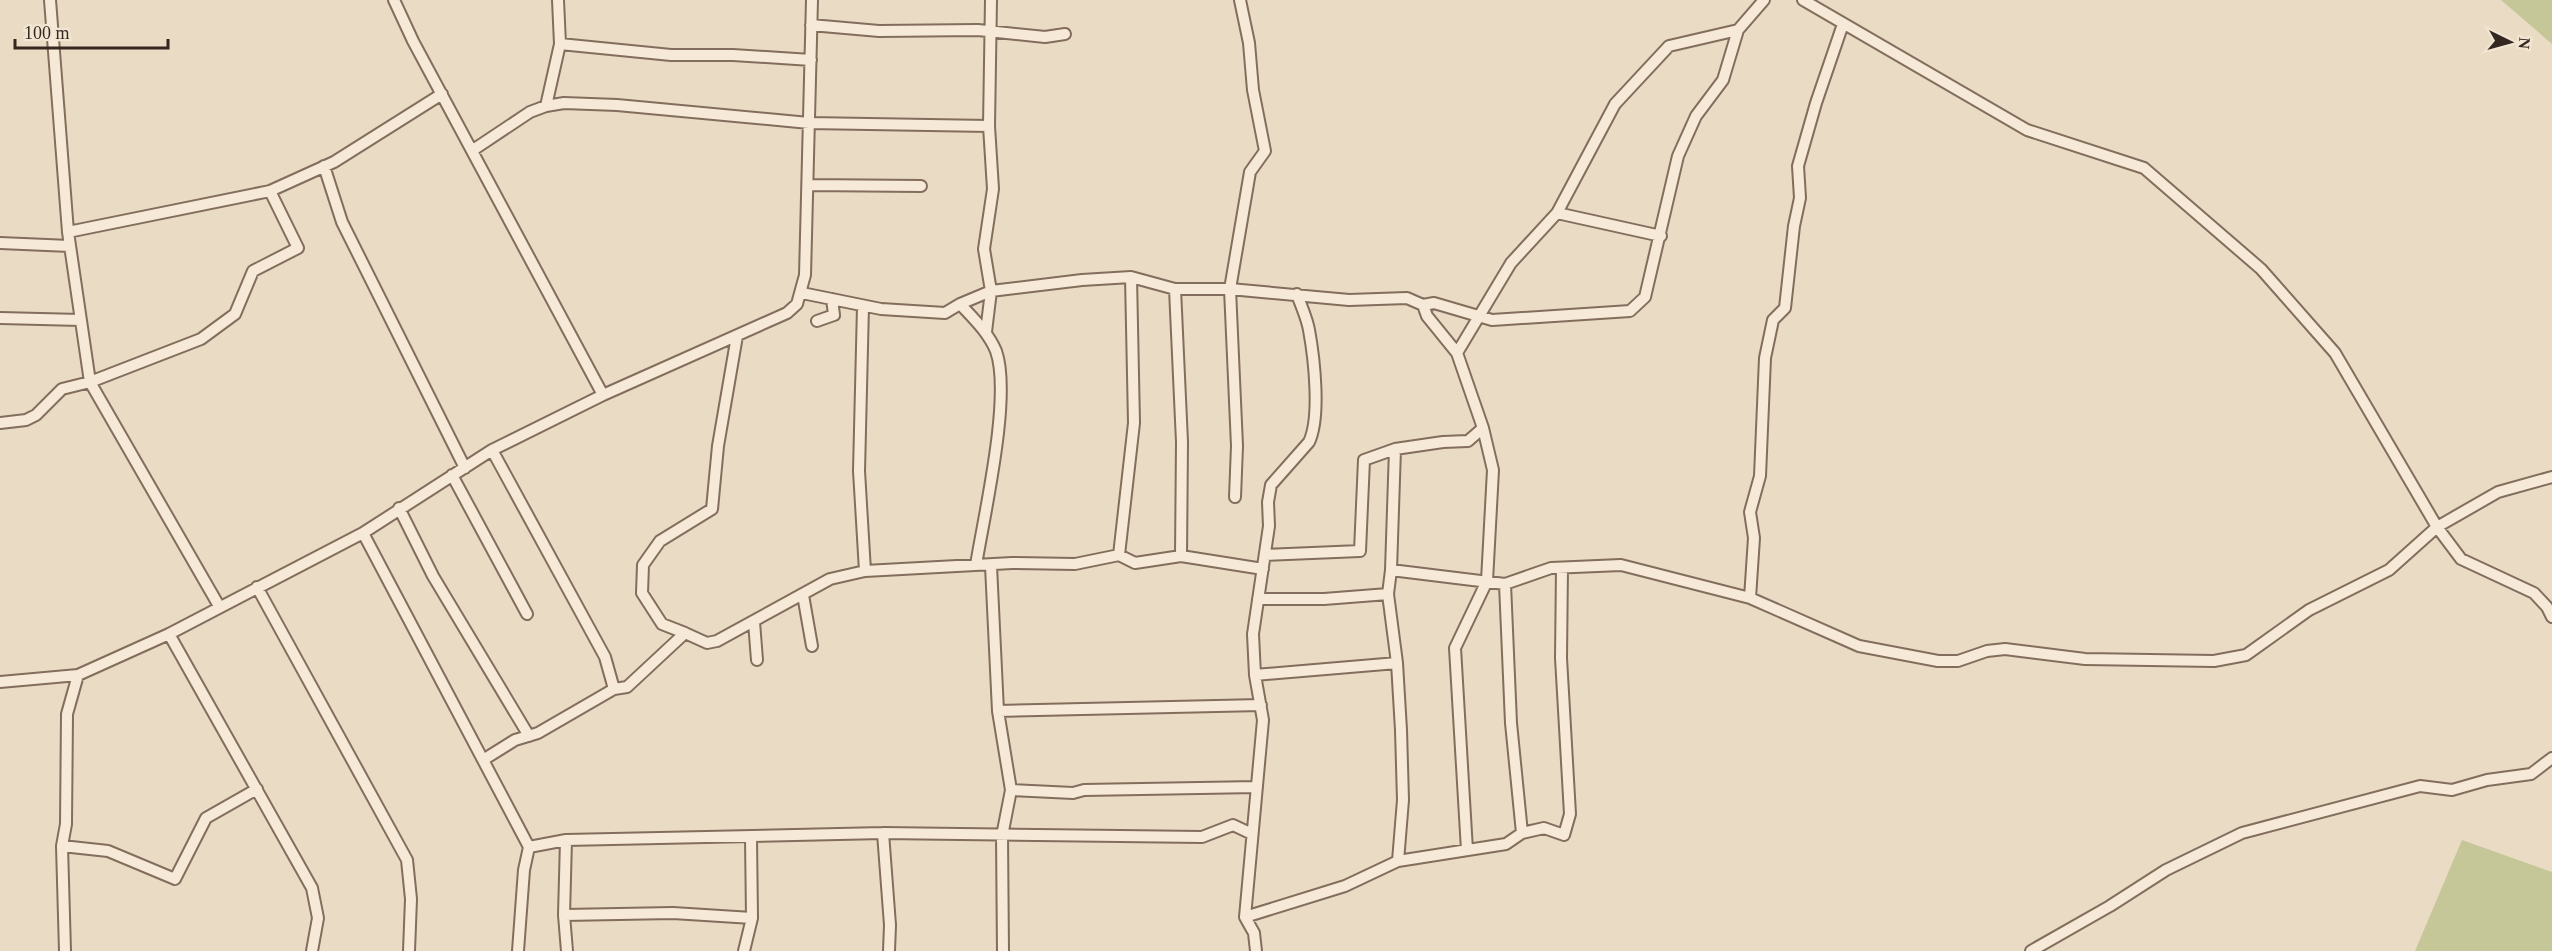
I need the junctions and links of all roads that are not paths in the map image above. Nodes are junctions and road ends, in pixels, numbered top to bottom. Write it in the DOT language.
graph roads {
  1 [pos="50,0"];
  2 [pos="394,0"];
  3 [pos="558,0"];
  4 [pos="812,0"];
  5 [pos="991,0"];
  6 [pos="1240,0"];
  7 [pos="1764,0"];
  8 [pos="1803,0"];
  9 [pos="1843,24"];
  10 [pos="811,25"];
  11 [pos="1738,30"];
  12 [pos="992,33"];
  13 [pos="1065,34"];
  14 [pos="560,44"];
  15 [pos="811,60"];
  16 [pos="442,94"];
  17 [pos="546,106"];
  18 [pos="810,123"];
  19 [pos="989,126"];
  20 [pos="473,150"];
  21 [pos="324,166"];
  22 [pos="808,185"];
  23 [pos="921,186"];
  24 [pos="270,191"];
  25 [pos="1557,213"];
  26 [pos="68,232"];
  27 [pos="1661,236"];
  28 [pos="0,243"];
  29 [pos="70,246"];
  30 [pos="1131,277"];
  31 [pos="1175,289"];
  32 [pos="1230,289"];
  33 [pos="992,291"];
  34 [pos="802,293"];
  35 [pos="1297,294"];
  36 [pos="832,298"];
  37 [pos="960,304"];
  38 [pos="1423,305"];
  39 [pos="863,306"];
  40 [pos="1481,315"];
  41 [pos="0,318"];
  42 [pos="81,320"];
  43 [pos="817,321"];
  44 [pos="986,332"];
  45 [pos="737,336"];
  46 [pos="1457,353"];
  47 [pos="90,382"];
  48 [pos="603,394"];
  49 [pos="0,423"];
  50 [pos="1484,428"];
  51 [pos="1395,449"];
  52 [pos="492,450"];
  53 [pos="465,468"];
  54 [pos="452,475"];
  55 [pos="2552,477"];
  56 [pos="1235,498"];
  57 [pos="399,508"];
  58 [pos="2437,528"];
  59 [pos="363,533"];
  60 [pos="1119,555"];
  61 [pos="1265,555"];
  62 [pos="1181,556"];
  63 [pos="976,565"];
  64 [pos="991,566"];
  65 [pos="1562,568"];
  66 [pos="1263,569"];
  67 [pos="1391,570"];
  68 [pos="865,572"];
  69 [pos="1487,581"];
  70 [pos="1505,584"];
  71 [pos="257,587"];
  72 [pos="1388,594"];
  73 [pos="803,595"];
  74 [pos="1750,598"];
  75 [pos="1258,599"];
  76 [pos="219,606"];
  77 [pos="527,614"];
  78 [pos="2552,617"];
  79 [pos="754,622"];
  80 [pos="685,633"];
  81 [pos="168,634"];
  82 [pos="812,646"];
  83 [pos="757,660"];
  84 [pos="1397,663"];
  85 [pos="78,675"];
  86 [pos="1255,675"];
  87 [pos="0,682"];
  88 [pos="614,689"];
  89 [pos="1262,705"];
  90 [pos="998,711"];
  91 [pos="529,736"];
  92 [pos="2552,758"];
  93 [pos="483,760"];
  94 [pos="1257,787"];
  95 [pos="258,789"];
  96 [pos="1011,790"];
  97 [pos="883,833"];
  98 [pos="1522,833"];
  99 [pos="1252,834"];
  100 [pos="1002,836"];
  101 [pos="751,838"];
  102 [pos="566,840"];
  103 [pos="62,846"];
  104 [pos="530,847"];
  105 [pos="1467,850"];
  106 [pos="1398,861"];
  107 [pos="564,915"];
  108 [pos="1245,917"];
  109 [pos="752,918"];
  110 [pos="65,951"];
  111 [pos="312,951"];
  112 [pos="409,951"];
  113 [pos="518,951"];
  114 [pos="567,951"];
  115 [pos="744,951"];
  116 [pos="889,951"];
  117 [pos="1003,951"];
  118 [pos="1256,951"];
  119 [pos="2031,951"];
  1 -- 26 [label="street"];
  2 -- 16 [label="street"];
  3 -- 14 [label="street"];
  4 -- 10 [label="street"];
  5 -- 12 [label="street"];
  6 -- 32 [label="street"];
  7 -- 11 [label="street"];
  8 -- 9 [label="street"];
  9 -- 58 [label="street"];
  9 -- 74 [label="street"];
  10 -- 12 [label="street"];
  10 -- 15 [label="street"];
  11 -- 25 [label="street"];
  11 -- 27 [label="street"];
  12 -- 13 [label="street"];
  12 -- 19 [label="street"];
  14 -- 15 [label="street"];
  14 -- 17 [label="street"];
  15 -- 18 [label="street"];
  16 -- 20 [label="street"];
  16 -- 21 [label="street"];
  17 -- 18 [label="street"];
  17 -- 20 [label="street"];
  18 -- 19 [label="street"];
  18 -- 22 [label="street"];
  19 -- 33 [label="street"];
  20 -- 48 [label="street"];
  21 -- 24 [label="street"];
  21 -- 53 [label="street"];
  22 -- 23 [label="street"];
  22 -- 34 [label="street"];
  24 -- 26 [label="street"];
  24 -- 47 [label="street"];
  25 -- 27 [label="street"];
  25 -- 40 [label="street"];
  26 -- 29 [label="street"];
  27 -- 40 [label="street"];
  28 -- 29 [label="street"];
  29 -- 42 [label="street"];
  30 -- 31 [label="street"];
  30 -- 33 [label="street"];
  30 -- 60 [label="street"];
  31 -- 32 [label="street"];
  31 -- 62 [label="street"];
  32 -- 35 [label="street"];
  32 -- 56 [label="street"];
  33 -- 37 [label="street"];
  33 -- 44 [label="street"];
  34 -- 36 [label="street"];
  34 -- 45 [label="street"];
  35 -- 38 [label="street"];
  35 -- 61 [label="street"];
  36 -- 39 [label="street"];
  36 -- 43 [label="street"];
  37 -- 39 [label="street"];
  37 -- 44 [label="street"];
  38 -- 40 [label="street"];
  38 -- 46 [label="street"];
  39 -- 68 [label="street"];
  40 -- 46 [label="street"];
  41 -- 42 [label="street"];
  42 -- 47 [label="street"];
  44 -- 63 [label="street"];
  45 -- 48 [label="street"];
  45 -- 80 [label="street"];
  46 -- 50 [label="street"];
  47 -- 49 [label="street"];
  47 -- 76 [label="street"];
  48 -- 52 [label="street"];
  50 -- 51 [label="street"];
  50 -- 69 [label="street"];
  51 -- 61 [label="street"];
  51 -- 67 [label="street"];
  52 -- 53 [label="street"];
  52 -- 88 [label="street"];
  53 -- 54 [label="street"];
  54 -- 57 [label="street"];
  54 -- 77 [label="street"];
  55 -- 58 [label="street"];
  57 -- 59 [label="street"];
  57 -- 91 [label="street"];
  58 -- 74 [label="street"];
  58 -- 78 [label="street"];
  59 -- 71 [label="street"];
  59 -- 93 [label="street"];
  60 -- 62 [label="street"];
  60 -- 64 [label="street"];
  61 -- 66 [label="street"];
  62 -- 66 [label="street"];
  63 -- 64 [label="street"];
  63 -- 68 [label="street"];
  64 -- 90 [label="street"];
  65 -- 70 [label="street"];
  65 -- 74 [label="street"];
  65 -- 98 [label="street"];
  66 -- 75 [label="street"];
  67 -- 69 [label="street"];
  67 -- 72 [label="street"];
  68 -- 73 [label="street"];
  69 -- 70 [label="street"];
  69 -- 105 [label="street"];
  70 -- 98 [label="street"];
  71 -- 76 [label="street"];
  71 -- 112 [label="street"];
  72 -- 75 [label="street"];
  72 -- 84 [label="street"];
  73 -- 79 [label="street"];
  73 -- 82 [label="street"];
  75 -- 86 [label="street"];
  76 -- 81 [label="street"];
  79 -- 80 [label="street"];
  79 -- 83 [label="street"];
  80 -- 88 [label="street"];
  81 -- 85 [label="street"];
  81 -- 95 [label="street"];
  84 -- 86 [label="street"];
  84 -- 106 [label="street"];
  85 -- 87 [label="street"];
  85 -- 103 [label="street"];
  86 -- 89 [label="street"];
  88 -- 91 [label="street"];
  89 -- 90 [label="street"];
  89 -- 94 [label="street"];
  90 -- 96 [label="street"];
  91 -- 93 [label="street"];
  92 -- 119 [label="street"];
  93 -- 104 [label="street"];
  94 -- 96 [label="street"];
  94 -- 99 [label="street"];
  95 -- 103 [label="street"];
  95 -- 111 [label="street"];
  96 -- 100 [label="street"];
  97 -- 100 [label="street"];
  97 -- 101 [label="street"];
  97 -- 116 [label="street"];
  98 -- 105 [label="street"];
  99 -- 100 [label="street"];
  99 -- 108 [label="street"];
  100 -- 117 [label="street"];
  101 -- 102 [label="street"];
  101 -- 109 [label="street"];
  102 -- 104 [label="street"];
  102 -- 107 [label="street"];
  103 -- 110 [label="street"];
  104 -- 113 [label="street"];
  105 -- 106 [label="street"];
  106 -- 108 [label="street"];
  107 -- 109 [label="street"];
  107 -- 114 [label="street"];
  108 -- 118 [label="street"];
  109 -- 115 [label="street"];
}
